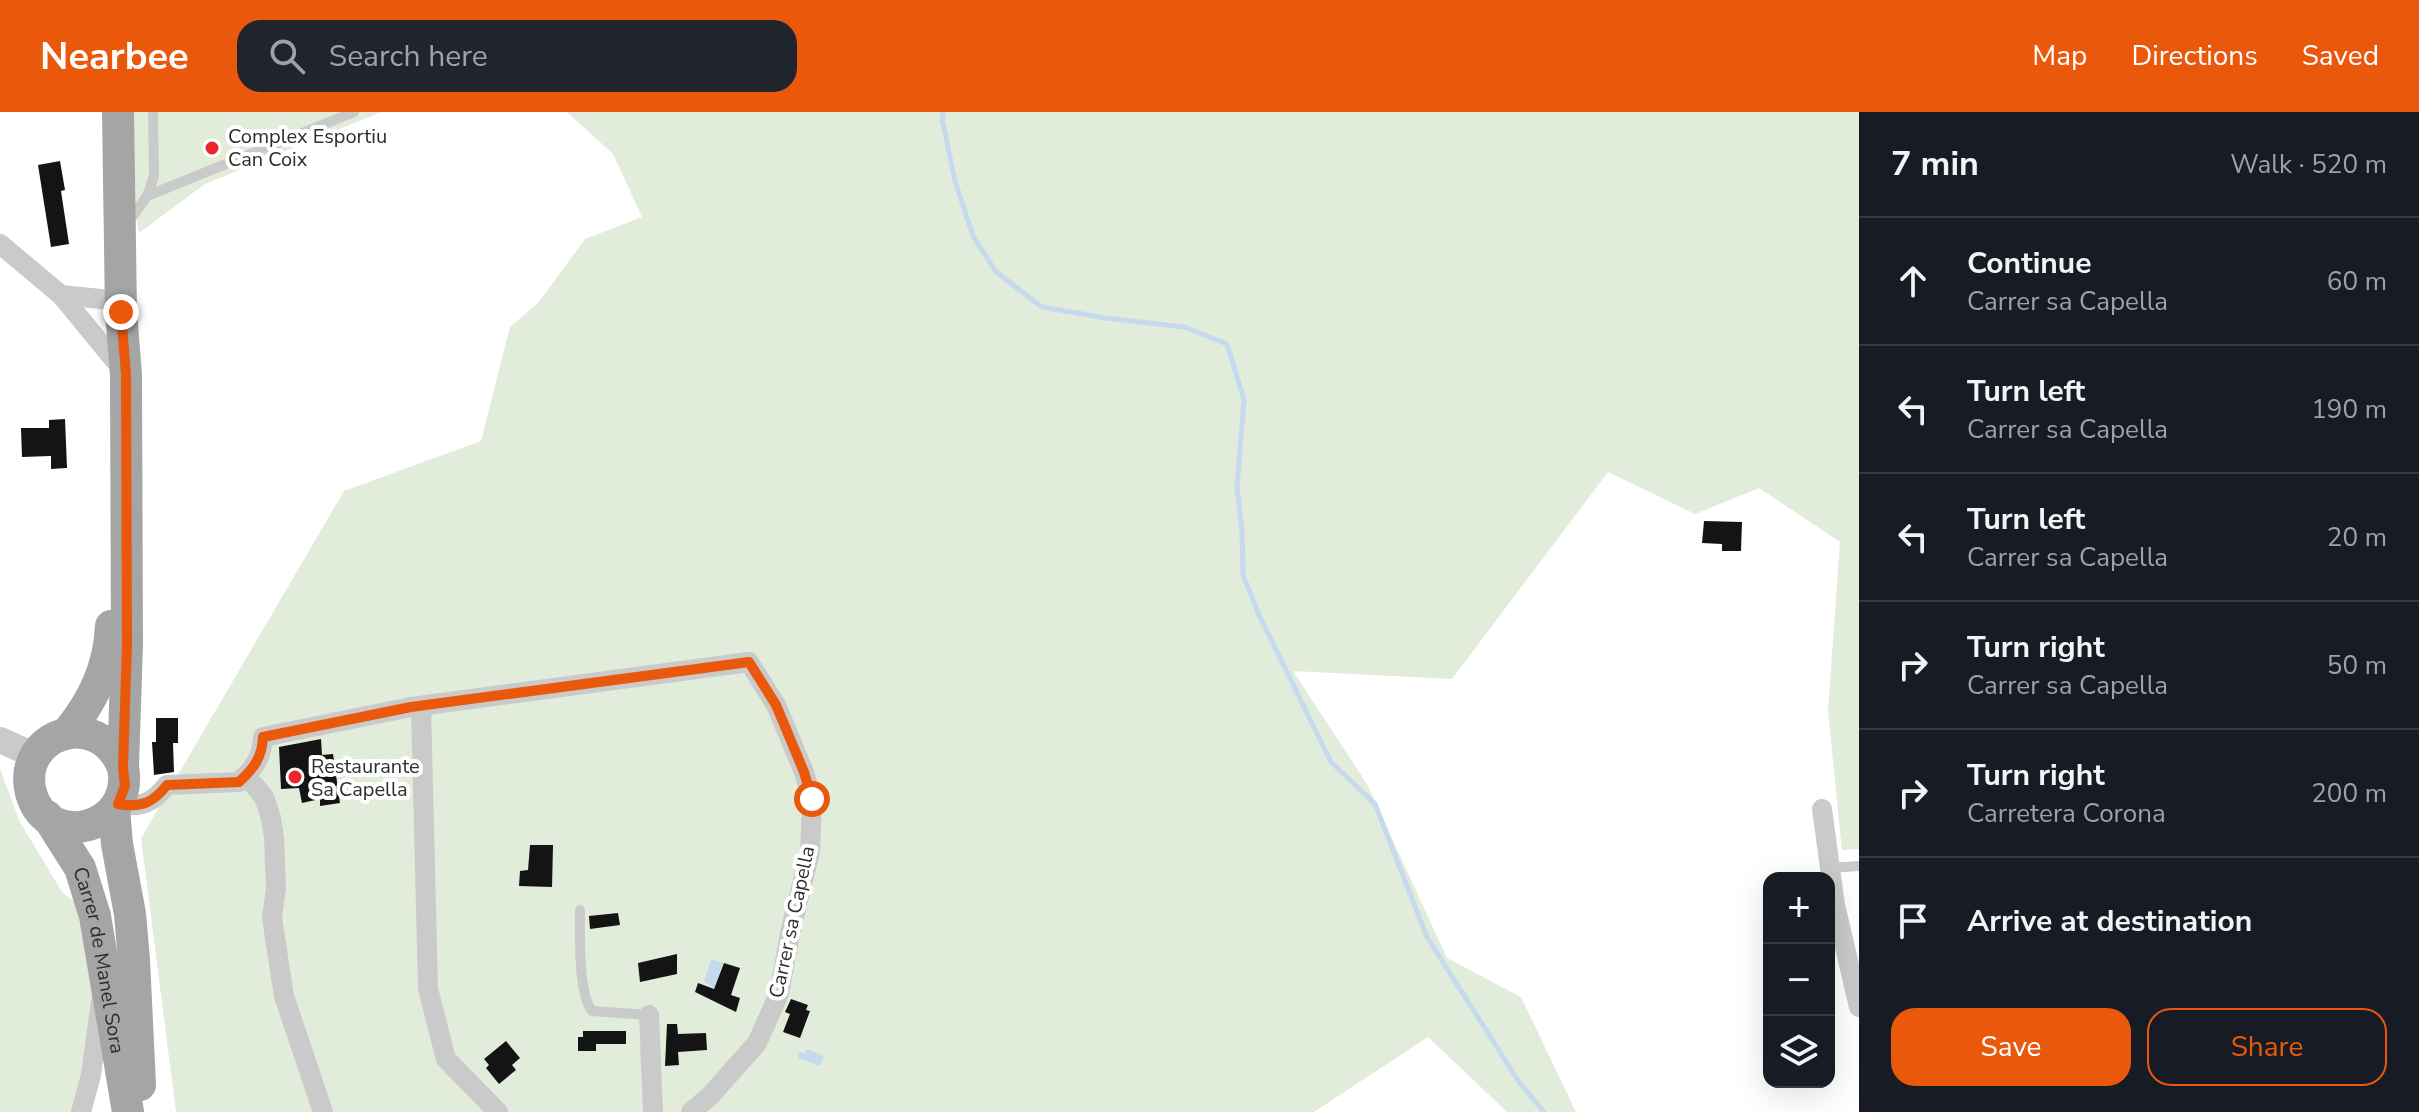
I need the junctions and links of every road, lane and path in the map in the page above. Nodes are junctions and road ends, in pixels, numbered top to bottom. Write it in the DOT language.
graph roads {
  1 [pos="118,112"];
  2 [pos="153,112"];
  3 [pos="354,112"];
  4 [pos="147,196"];
  5 [pos="120,234"];
  6 [pos="0,244"];
  7 [pos="61,295"];
  8 [pos="121,313"];
  9 [pos="83,320"];
  10 [pos="116,362"];
  11 [pos="421,706"];
  12 [pos="67,733"];
  13 [pos="0,740"];
  14 [pos="36,756"];
  15 [pos="123,767"];
  16 [pos="244,777"];
  17 [pos="116,807"];
  18 [pos="1822,809"];
  19 [pos="47,816"];
  20 [pos="1859,866"];
  21 [pos="1829,868"];
  22 [pos="580,910"];
  23 [pos="104,974"];
  24 [pos="1859,1007"];
  25 [pos="649,1015"];
  26 [pos="81,1112"];
  27 [pos="128,1112"];
  28 [pos="142,1112"];
  29 [pos="323,1112"];
  30 [pos="498,1112"];
  31 [pos="653,1112"];
  32 [pos="691,1112"];
  1 -- 5 [label="main road"];
  2 -- 4 [label="lane"];
  3 -- 4 [label="lane"];
  4 -- 5 [label="lane"];
  5 -- 8 [label="main road"];
  6 -- 7 [label="street"];
  7 -- 8 [label="street"];
  7 -- 9 [label="street"];
  8 -- 9 [label="street"];
  8 -- 10 [label="main road"];
  8 -- 15 [label="main road"];
  9 -- 10 [label="street"];
  10 -- 12 [label="main road"];
  11 -- 16 [label="street, Carrer sa Capella"];
  11 -- 30 [label="street"];
  11 -- 32 [label="street, Carrer sa Capella"];
  12 -- 14 [label="main road"];
  12 -- 15 [label="main road"];
  13 -- 14 [label="street"];
  14 -- 19 [label="main road"];
  15 -- 17 [label="main road"];
  16 -- 17 [label="street"];
  16 -- 29 [label="street"];
  17 -- 19 [label="main road"];
  17 -- 28 [label="main road, Carrer de Manel Sora"];
  18 -- 21 [label="street"];
  19 -- 23 [label="main road, Carrer de Manel Sora"];
  20 -- 21 [label="lane"];
  21 -- 24 [label="street"];
  22 -- 25 [label="lane"];
  23 -- 26 [label="street"];
  23 -- 27 [label="main road, Carrer de Manel Sora"];
  25 -- 31 [label="street"];
}
